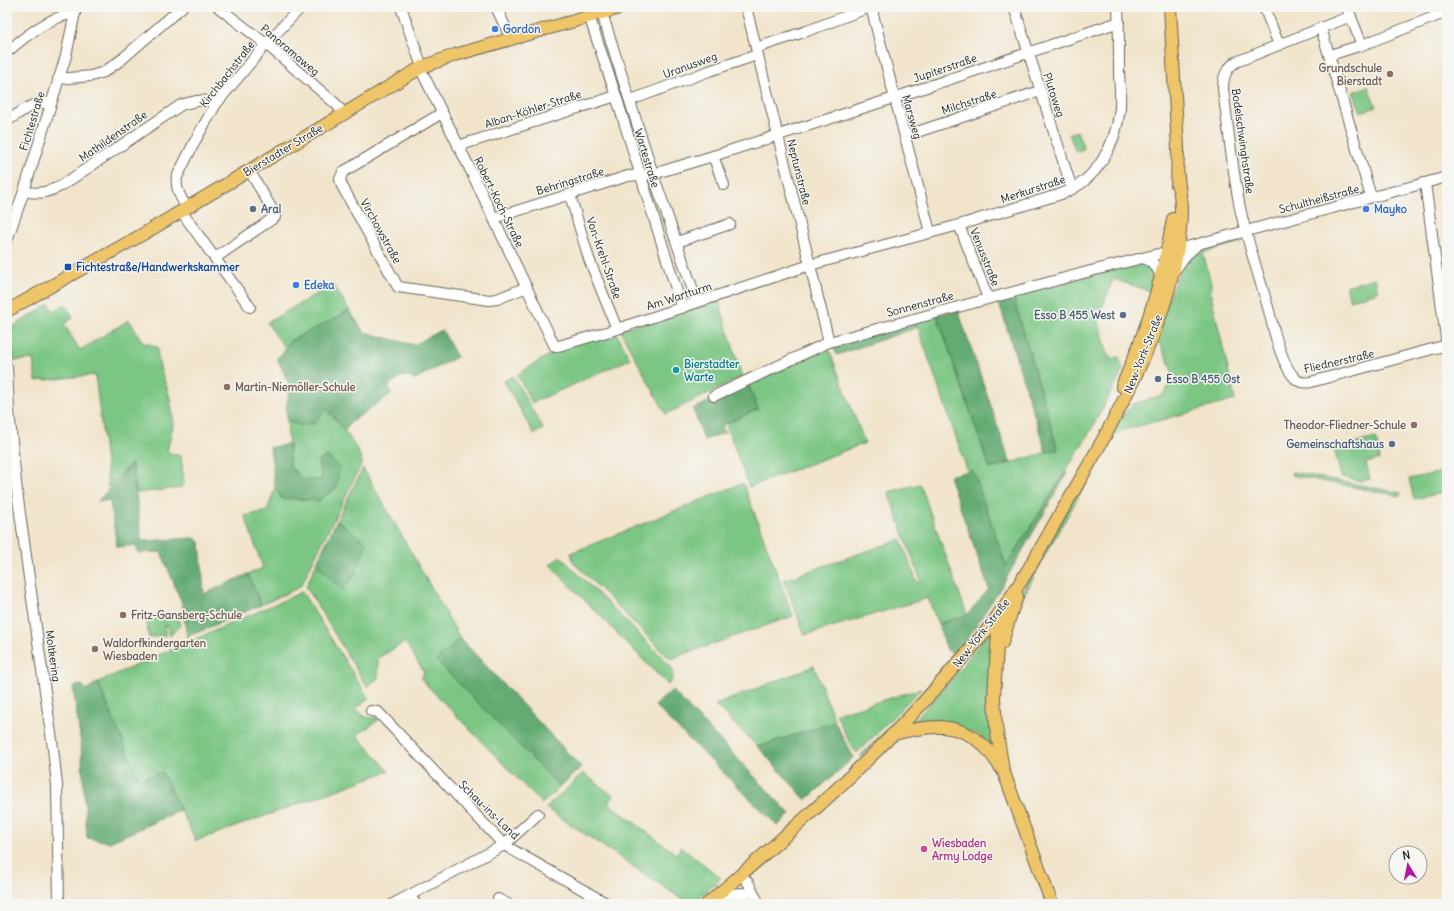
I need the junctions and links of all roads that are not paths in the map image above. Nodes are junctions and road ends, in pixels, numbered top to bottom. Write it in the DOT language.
graph roads {
  1 [pos="182,7"];
  2 [pos="218,7"];
  3 [pos="301,7"];
  4 [pos="401,7"];
  5 [pos="496,7"];
  6 [pos="623,7"];
  7 [pos="746,7"];
  8 [pos="870,7"];
  9 [pos="1014,7"];
  10 [pos="1118,7"];
  11 [pos="1170,7"];
  12 [pos="1264,7"];
  13 [pos="75,10"];
  14 [pos="1349,12"];
  15 [pos="1447,12"];
  16 [pos="595,13"];
  17 [pos="1119,22"];
  18 [pos="1321,28"];
  19 [pos="511,39"];
  20 [pos="266,44"];
  21 [pos="1278,45"];
  22 [pos="1362,45"];
  23 [pos="756,51"];
  24 [pos="7,52"];
  25 [pos="1027,52"];
  26 [pos="1330,55"];
  27 [pos="421,67"];
  28 [pos="58,78"];
  29 [pos="1040,91"];
  30 [pos="616,96"];
  31 [pos="894,98"];
  32 [pos="631,100"];
  33 [pos="50,103"];
  34 [pos="216,104"];
  35 [pos="442,113"];
  36 [pos="344,114"];
  37 [pos="7,121"];
  38 [pos="778,134"];
  39 [pos="905,136"];
  40 [pos="458,146"];
  41 [pos="713,156"];
  42 [pos="249,170"];
  43 [pos="640,174"];
  44 [pos="654,174"];
  45 [pos="1447,177"];
  46 [pos="1426,183"];
  47 [pos="724,185"];
  48 [pos="1072,189"];
  49 [pos="24,191"];
  50 [pos="570,195"];
  51 [pos="1371,197"];
  52 [pos="184,209"];
  53 [pos="494,218"];
  54 [pos="730,224"];
  55 [pos="959,224"];
  56 [pos="1246,231"];
  57 [pos="930,232"];
  58 [pos="145,233"];
  59 [pos="7,240"];
  60 [pos="677,242"];
  61 [pos="1198,244"];
  62 [pos="1171,251"];
  63 [pos="215,258"];
  64 [pos="1142,258"];
  65 [pos="810,265"];
  66 [pos="1166,275"];
  67 [pos="527,287"];
  68 [pos="988,298"];
  69 [pos="696,302"];
  70 [pos="250,307"];
  71 [pos="682,308"];
  72 [pos="7,311"];
  73 [pos="7,319"];
  74 [pos="617,329"];
  75 [pos="829,342"];
  76 [pos="1447,345"];
  77 [pos="556,347"];
  78 [pos="7,367"];
  79 [pos="714,396"];
  80 [pos="7,400"];
  81 [pos="9,411"];
  82 [pos="1031,565"];
  83 [pos="1004,593"];
  84 [pos="998,616"];
  85 [pos="996,668"];
  86 [pos="946,678"];
  87 [pos="371,710"];
  88 [pos="894,735"];
  89 [pos="1003,770"];
  90 [pos="538,814"];
  91 [pos="504,845"];
  92 [pos="741,874"];
  93 [pos="746,893"];
  94 [pos="409,896"];
  95 [pos="709,902"];
  96 [pos="757,902"];
  97 [pos="59,904"];
  98 [pos="393,904"];
  99 [pos="416,904"];
  100 [pos="608,904"];
  101 [pos="1052,904"];
  1 -- 28 [label="street"];
  2 -- 20 [label="street, Panoramaweg"];
  3 -- 20 [label="street, Kirchbachstraße"];
  4 -- 27 [label="street, Robert-Koch-Straße"];
  5 -- 19 [label="street"];
  6 -- 16 [label="main road, Bierstadter Straße"];
  7 -- 23 [label="street, Neptunstraße"];
  8 -- 23 [label="street, Uranusweg"];
  8 -- 31 [label="street, Marsweg"];
  9 -- 25 [label="street, Plutoweg"];
  10 -- 17 [label="street, Merkurstraße"];
  11 -- 62 [label="main road"];
  12 -- 21 [label="street"];
  13 -- 24 [label="street"];
  13 -- 28 [label="street, Fichtestraße"];
  14 -- 18 [label="street, Bodelschwinghstraße"];
  14 -- 22 [label="street"];
  15 -- 22 [label="street"];
  16 -- 19 [label="main road, Bierstadter Straße"];
  16 -- 30 [label="street, Wartestraße"];
  16 -- 32 [label="street, Wartestraße"];
  17 -- 25 [label="street, Jupiterstraße"];
  17 -- 48 [label="street, Merkurstraße"];
  18 -- 21 [label="street, Bodelschwinghstraße"];
  18 -- 26 [label="street"];
  19 -- 27 [label="main road, Bierstadter Straße"];
  20 -- 34 [label="street, Kirchbachstraße"];
  20 -- 36 [label="street, Panoramaweg"];
  21 -- 56 [label="street, Bodelschwinghstraße"];
  22 -- 26 [label="street"];
  23 -- 32 [label="street, Uranusweg"];
  23 -- 38 [label="street, Neptunstraße"];
  25 -- 29 [label="street, Plutoweg"];
  25 -- 31 [label="street, Jupiterstraße"];
  26 -- 51 [label="street"];
  27 -- 35 [label="street, Robert-Koch-Straße"];
  27 -- 36 [label="main road, Bierstadter Straße"];
  28 -- 33 [label="street, Fichtestraße"];
  29 -- 39 [label="street, Milchstraße"];
  29 -- 48 [label="street, Plutoweg"];
  30 -- 40 [label="street, Alban-Köhler-Straße"];
  30 -- 43 [label="street, Wartestraße"];
  31 -- 38 [label="street, Jupiterstraße"];
  31 -- 39 [label="street, Marsweg"];
  32 -- 44 [label="street, Wartestraße"];
  33 -- 37 [label="street"];
  33 -- 49 [label="street, Fichtestraße"];
  34 -- 49 [label="street, Mathildenstraße"];
  34 -- 52 [label="street, Kirchbachstraße"];
  35 -- 40 [label="street, Robert-Koch-Straße"];
  35 -- 67 [label="street, Virchowstraße"];
  36 -- 42 [label="main road, Bierstadter Straße"];
  38 -- 41 [label="street, Jupiterstraße"];
  38 -- 65 [label="street, Neptunstraße"];
  39 -- 57 [label="street, Marsweg"];
  40 -- 53 [label="street, Robert-Koch-Straße"];
  41 -- 44 [label="street, Behringstraße"];
  41 -- 47 [label="street"];
  42 -- 52 [label="main road, Bierstadter Straße"];
  42 -- 63 [label="street"];
  43 -- 44 [label="street, Behringstraße"];
  43 -- 50 [label="street, Behringstraße"];
  43 -- 71 [label="street, Wartestraße"];
  44 -- 60 [label="street, Wartestraße"];
  45 -- 46 [label="street, Schultheißstraße"];
  46 -- 51 [label="street, Schultheißstraße"];
  46 -- 76 [label="street"];
  48 -- 55 [label="street, Merkurstraße"];
  49 -- 59 [label="street, Fichtestraße"];
  50 -- 53 [label="street, Behringstraße"];
  50 -- 74 [label="street, Von-Krehl-Straße"];
  51 -- 56 [label="street, Schultheißstraße"];
  52 -- 58 [label="main road, Bierstadter Straße"];
  52 -- 63 [label="street, Kirchbachstraße"];
  53 -- 67 [label="street, Robert-Koch-Straße"];
  54 -- 60 [label="street"];
  55 -- 57 [label="street, Merkurstraße"];
  55 -- 68 [label="street, Venusstraße"];
  56 -- 61 [label="street, Schultheißstraße"];
  56 -- 76 [label="street, Fliednerstraße"];
  57 -- 65 [label="street, Merkurstraße"];
  58 -- 72 [label="main road, Bierstadter Straße"];
  58 -- 73 [label="main road, Bierstadter Straße"];
  60 -- 69 [label="street, Wartestraße"];
  61 -- 62 [label="street, Schultheißstraße"];
  61 -- 66 [label="street, Schultheißstraße"];
  62 -- 64 [label="street, Sonnenstraße"];
  62 -- 66 [label="main road"];
  63 -- 70 [label="street, Kirchbachstraße"];
  64 -- 66 [label="street"];
  64 -- 68 [label="street, Sonnenstraße"];
  65 -- 69 [label="street, Am Wartturm"];
  65 -- 75 [label="street, Neptunstraße"];
  66 -- 82 [label="main road, New-York-Straße"];
  66 -- 83 [label="main road, New-York-Straße"];
  67 -- 77 [label="street, Robert-Koch-Straße"];
  68 -- 75 [label="street, Sonnenstraße"];
  69 -- 71 [label="street, Am Wartturm"];
  71 -- 74 [label="street, Am Wartturm"];
  74 -- 77 [label="street, Am Wartturm"];
  75 -- 79 [label="street, Sonnenstraße"];
  78 -- 81 [label="street, Moltkering"];
  80 -- 81 [label="street, Moltkering"];
  81 -- 97 [label="street, Moltkering"];
  82 -- 84 [label="main road, New-York-Straße"];
  82 -- 85 [label="main road"];
  83 -- 84 [label="main road"];
  83 -- 86 [label="main road"];
  84 -- 85 [label="main road"];
  84 -- 86 [label="main road, New-York-Straße"];
  85 -- 89 [label="main road"];
  86 -- 88 [label="main road, New-York-Straße"];
  87 -- 91 [label="street, Schau-ins-Land"];
  88 -- 89 [label="main road"];
  88 -- 92 [label="main road, New-York-Straße"];
  89 -- 101 [label="main road"];
  90 -- 91 [label="street"];
  91 -- 94 [label="street"];
  91 -- 100 [label="street, Schau-ins-Land"];
  92 -- 93 [label="street"];
  92 -- 95 [label="main road, New-York-Straße"];
  92 -- 96 [label="street"];
  93 -- 95 [label="street"];
  93 -- 96 [label="street"];
  94 -- 98 [label="street"];
  94 -- 99 [label="street"];
}
